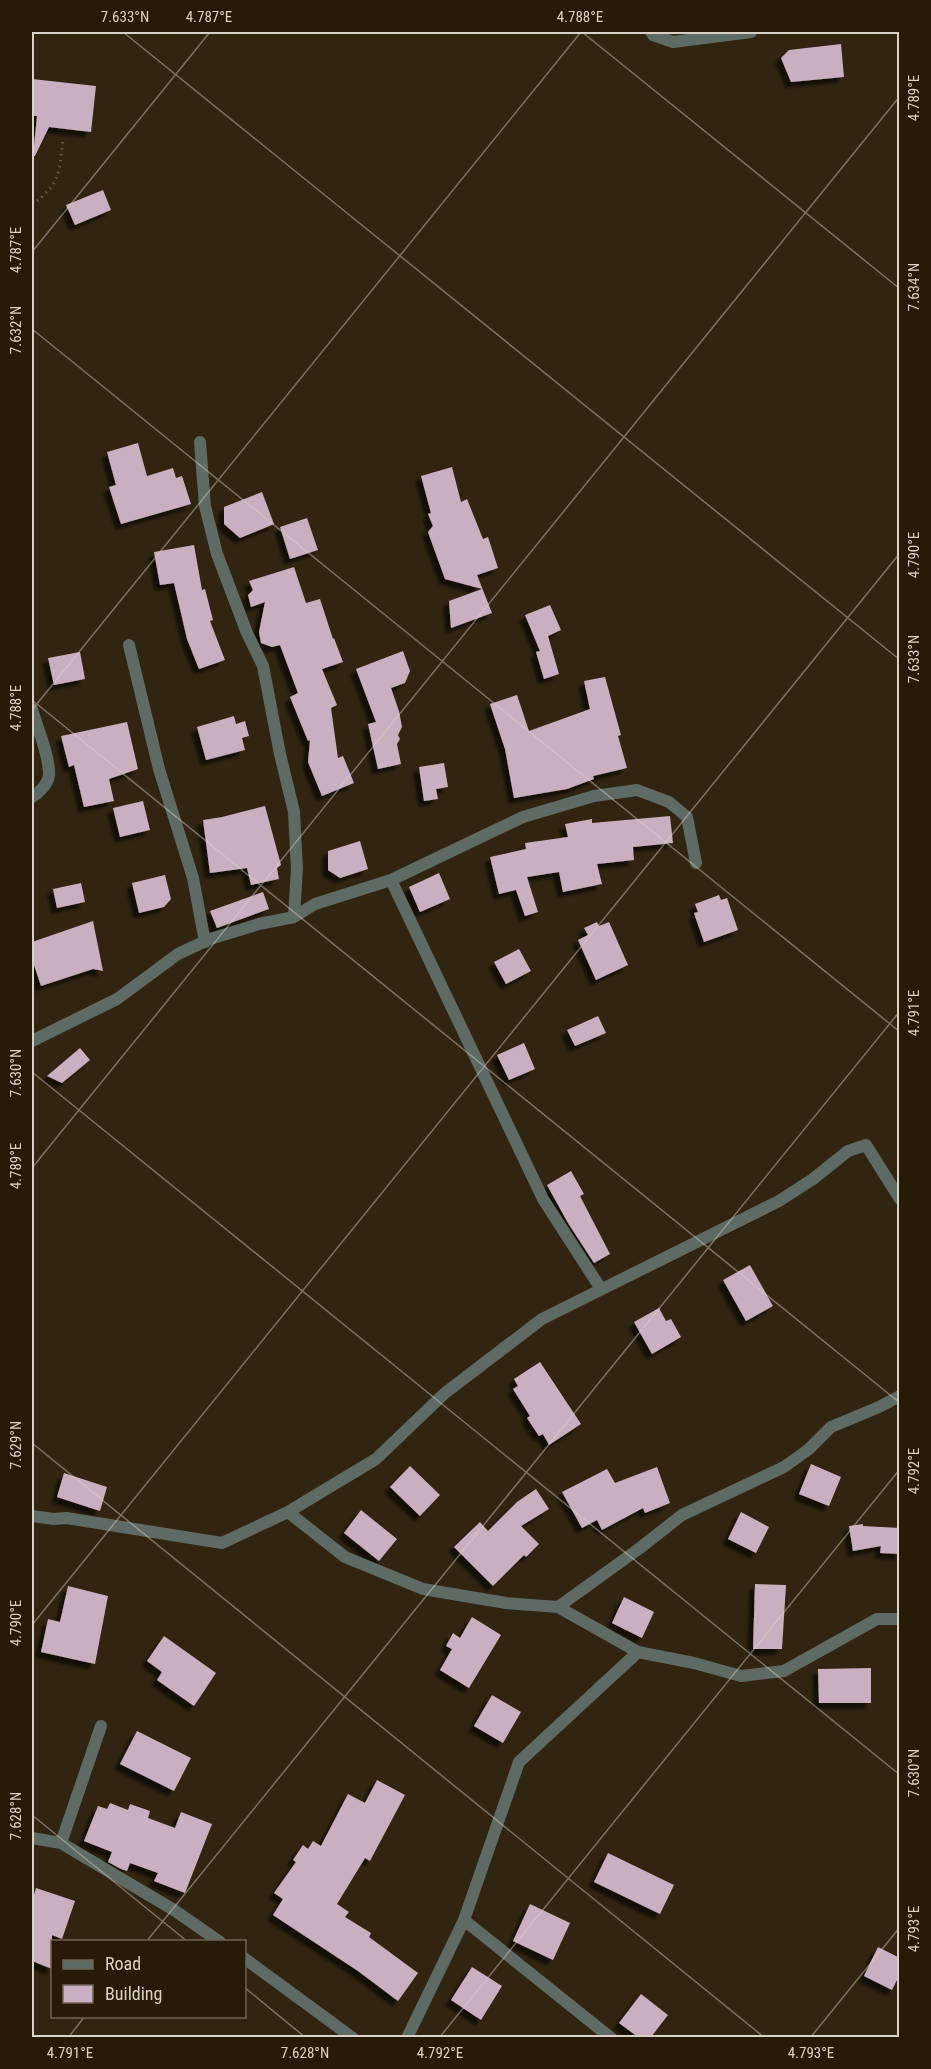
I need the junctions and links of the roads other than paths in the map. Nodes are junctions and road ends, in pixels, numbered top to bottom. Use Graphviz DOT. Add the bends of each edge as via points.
graph roads {
  1 [pos="651,32"];
  2 [pos="751,32"];
  3 [pos="200,442"];
  4 [pos="129,645"];
  5 [pos="32,709"];
  6 [pos="32,797"];
  7 [pos="696,863"];
  8 [pos="390,880"];
  9 [pos="294,917"];
  10 [pos="205,942"];
  11 [pos="32,1041"];
  12 [pos="900,1198"];
  13 [pos="601,1289"];
  14 [pos="900,1396"];
  15 [pos="288,1512"];
  16 [pos="32,1516"];
  17 [pos="558,1606"];
  18 [pos="900,1619"];
  19 [pos="638,1652"];
  20 [pos="101,1726"];
  21 [pos="32,1838"];
  22 [pos="61,1842"];
  23 [pos="464,1920"];
  24 [pos="219,1940"];
  25 [pos="246,1959"];
  26 [pos="353,2037"];
  27 [pos="407,2037"];
  28 [pos="611,2037"];
  1 -- 2 [label="street" via="673,42"];
  3 -- 9 [label="street" via="205,506 217,554 263,666 294,812"];
  4 -- 10 [label="street" via="159,769 193,878"];
  5 -- 6 [label="street" via="49,777 39,794"];
  7 -- 8 [label="street" via="687,817 669,802 637,790 594,796 523,817"];
  8 -- 9 [label="street" via="315,904"];
  8 -- 13 [label="street" via="543,1199"];
  9 -- 10 [label="street"];
  10 -- 11 [label="street" via="178,954 117,999"];
  12 -- 13 [label="street" via="866,1145 848,1151 779,1201"];
  13 -- 15 [label="street" via="542,1319 445,1393 376,1459"];
  14 -- 17 [label="street" via="831,1427 784,1467 682,1515"];
  15 -- 16 [label="street" via="222,1544"];
  15 -- 17 [label="street" via="345,1557 423,1589 506,1603"];
  17 -- 19 [label="street"];
  18 -- 19 [label="street" via="877,1619 784,1671 741,1676"];
  19 -- 23 [label="street" via="519,1762"];
  20 -- 22 [label="street"];
  21 -- 22 [label="street"];
  22 -- 24 [label="street"];
  23 -- 27 [label="street"];
  23 -- 28 [label="street"];
  25 -- 26 [label="street"];
}
